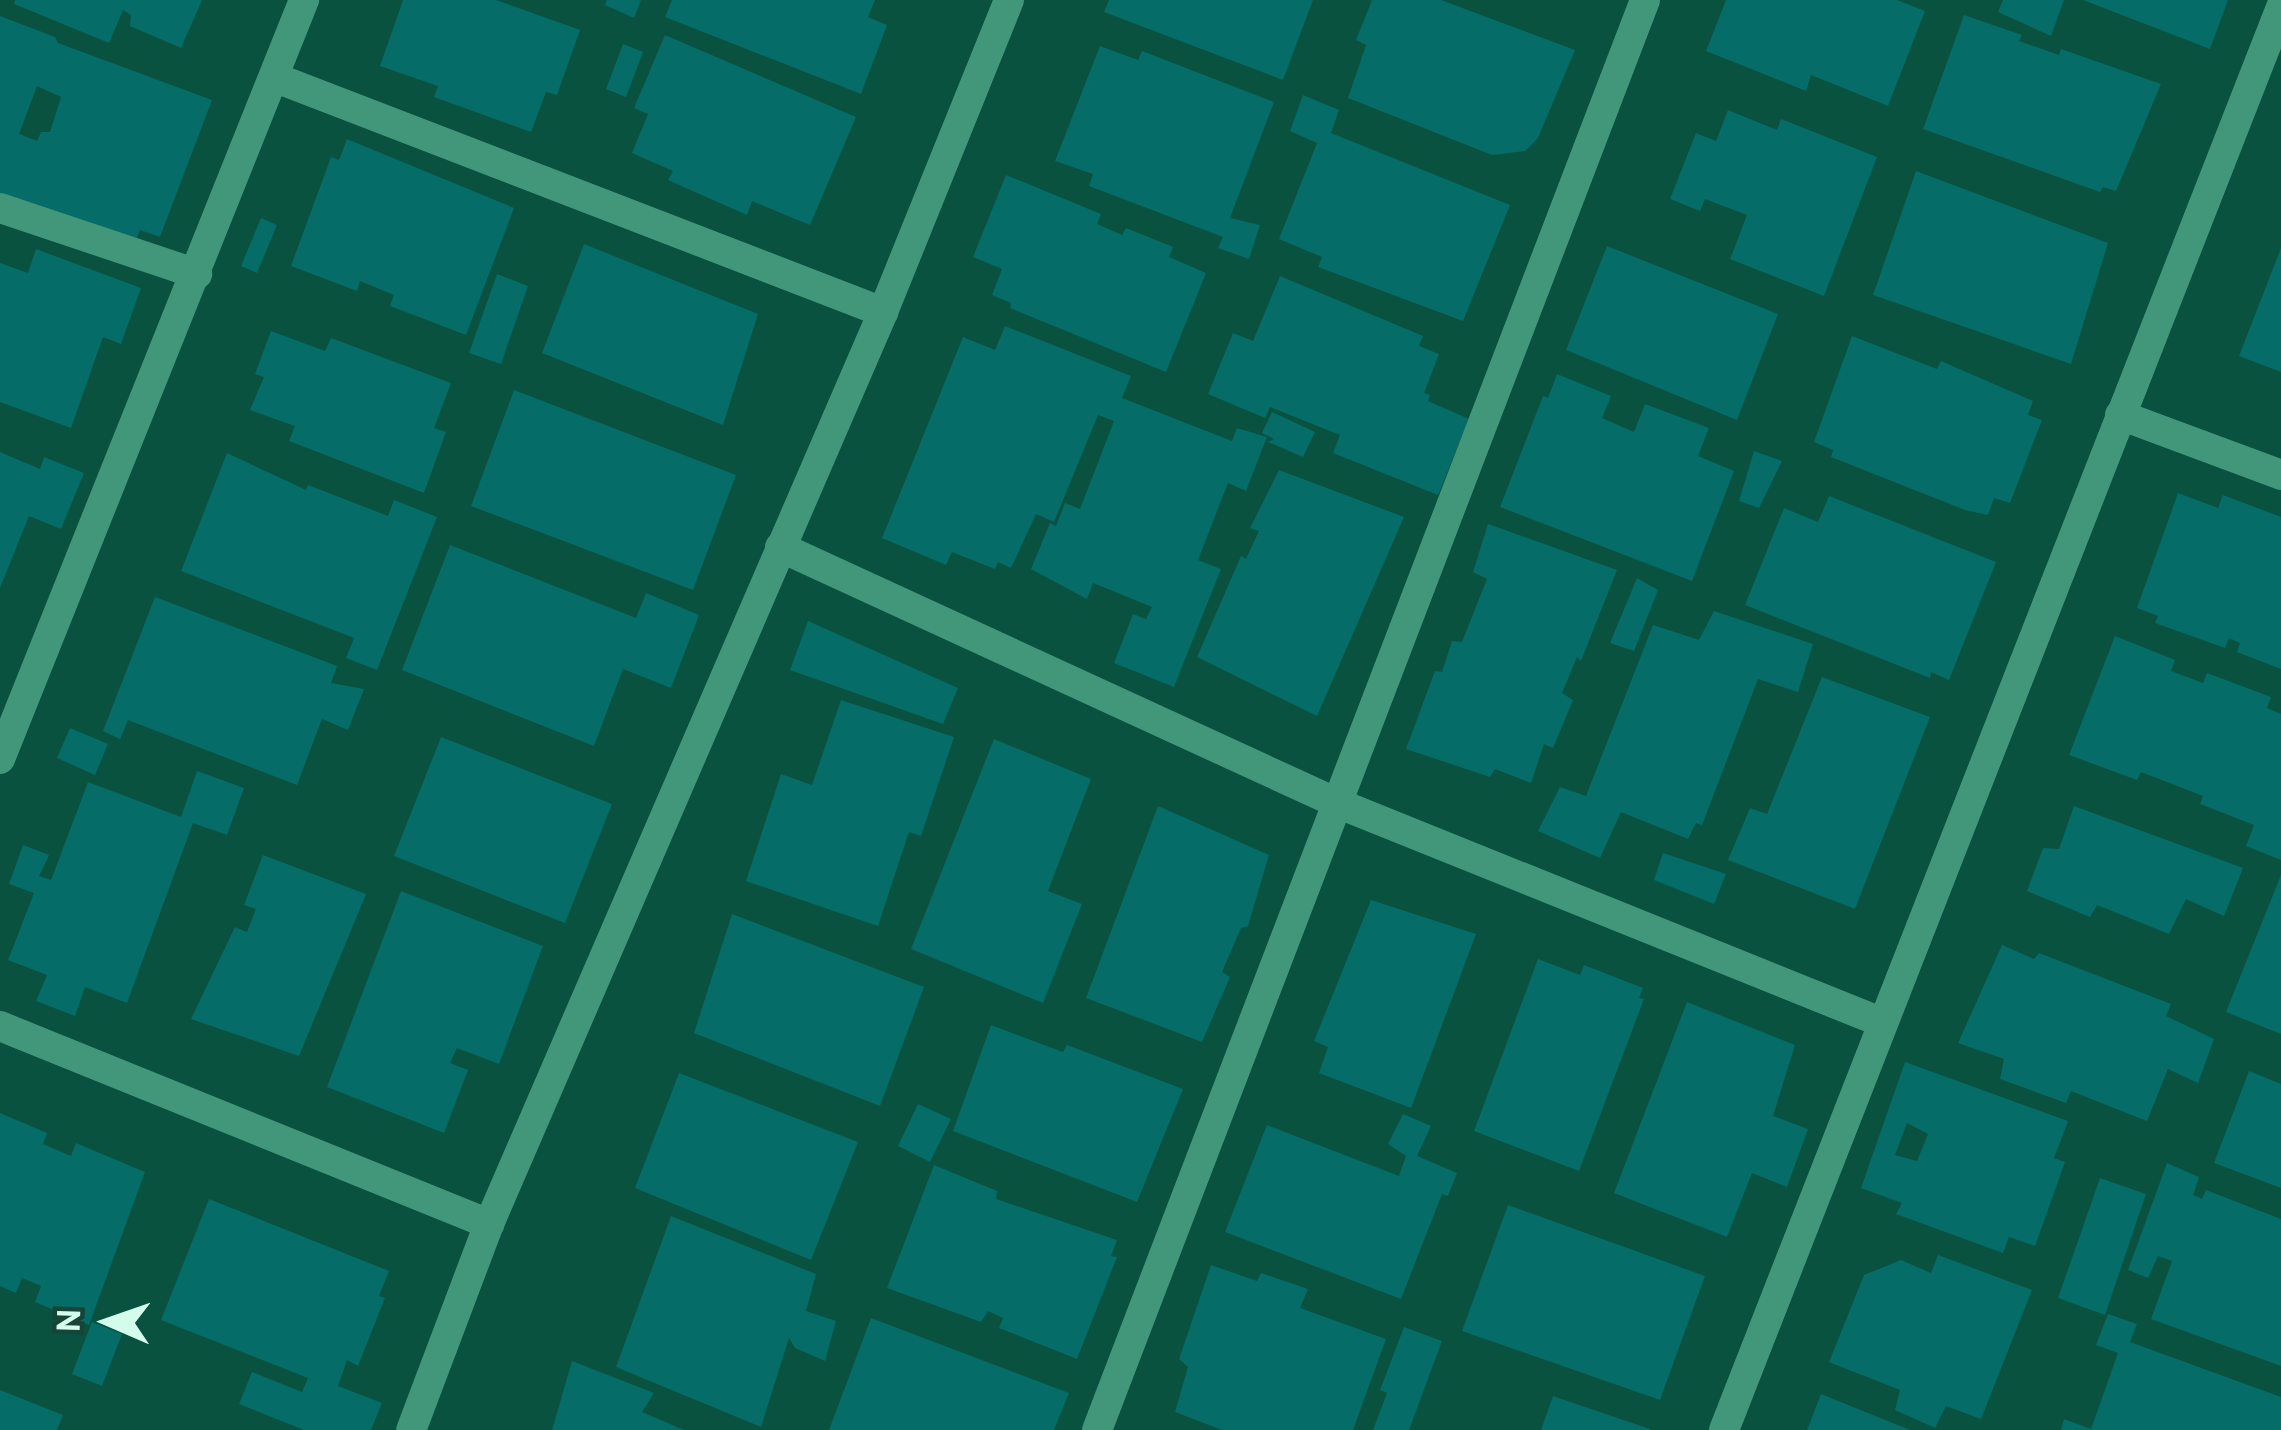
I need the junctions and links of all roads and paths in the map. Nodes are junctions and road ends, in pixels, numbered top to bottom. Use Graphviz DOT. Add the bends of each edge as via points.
graph roads {
  1 [pos="304,0"];
  2 [pos="1009,0"];
  3 [pos="1645,0"];
  4 [pos="2281,7"];
  5 [pos="276,78"];
  6 [pos="0,208"];
  7 [pos="196,274"];
  8 [pos="884,312"];
  9 [pos="2120,415"];
  10 [pos="2281,475"];
  11 [pos="780,547"];
  12 [pos="0,760"];
  13 [pos="1337,803"];
  14 [pos="1881,1022"];
  15 [pos="0,1026"];
  16 [pos="489,1224"];
  17 [pos="411,1430"];
  18 [pos="1096,1430"];
  19 [pos="1724,1430"];
  1 -- 5 [label="street"];
  2 -- 8 [label="street"];
  3 -- 13 [label="street"];
  4 -- 9 [label="street"];
  5 -- 7 [label="street"];
  5 -- 8 [label="street"];
  6 -- 7 [label="street"];
  7 -- 12 [label="street"];
  8 -- 11 [label="street"];
  9 -- 10 [label="street"];
  9 -- 14 [label="street"];
  11 -- 13 [label="street"];
  11 -- 16 [label="street"];
  13 -- 14 [label="street"];
  13 -- 18 [label="street"];
  14 -- 19 [label="street"];
  15 -- 16 [label="street"];
  16 -- 17 [label="street"];
}
